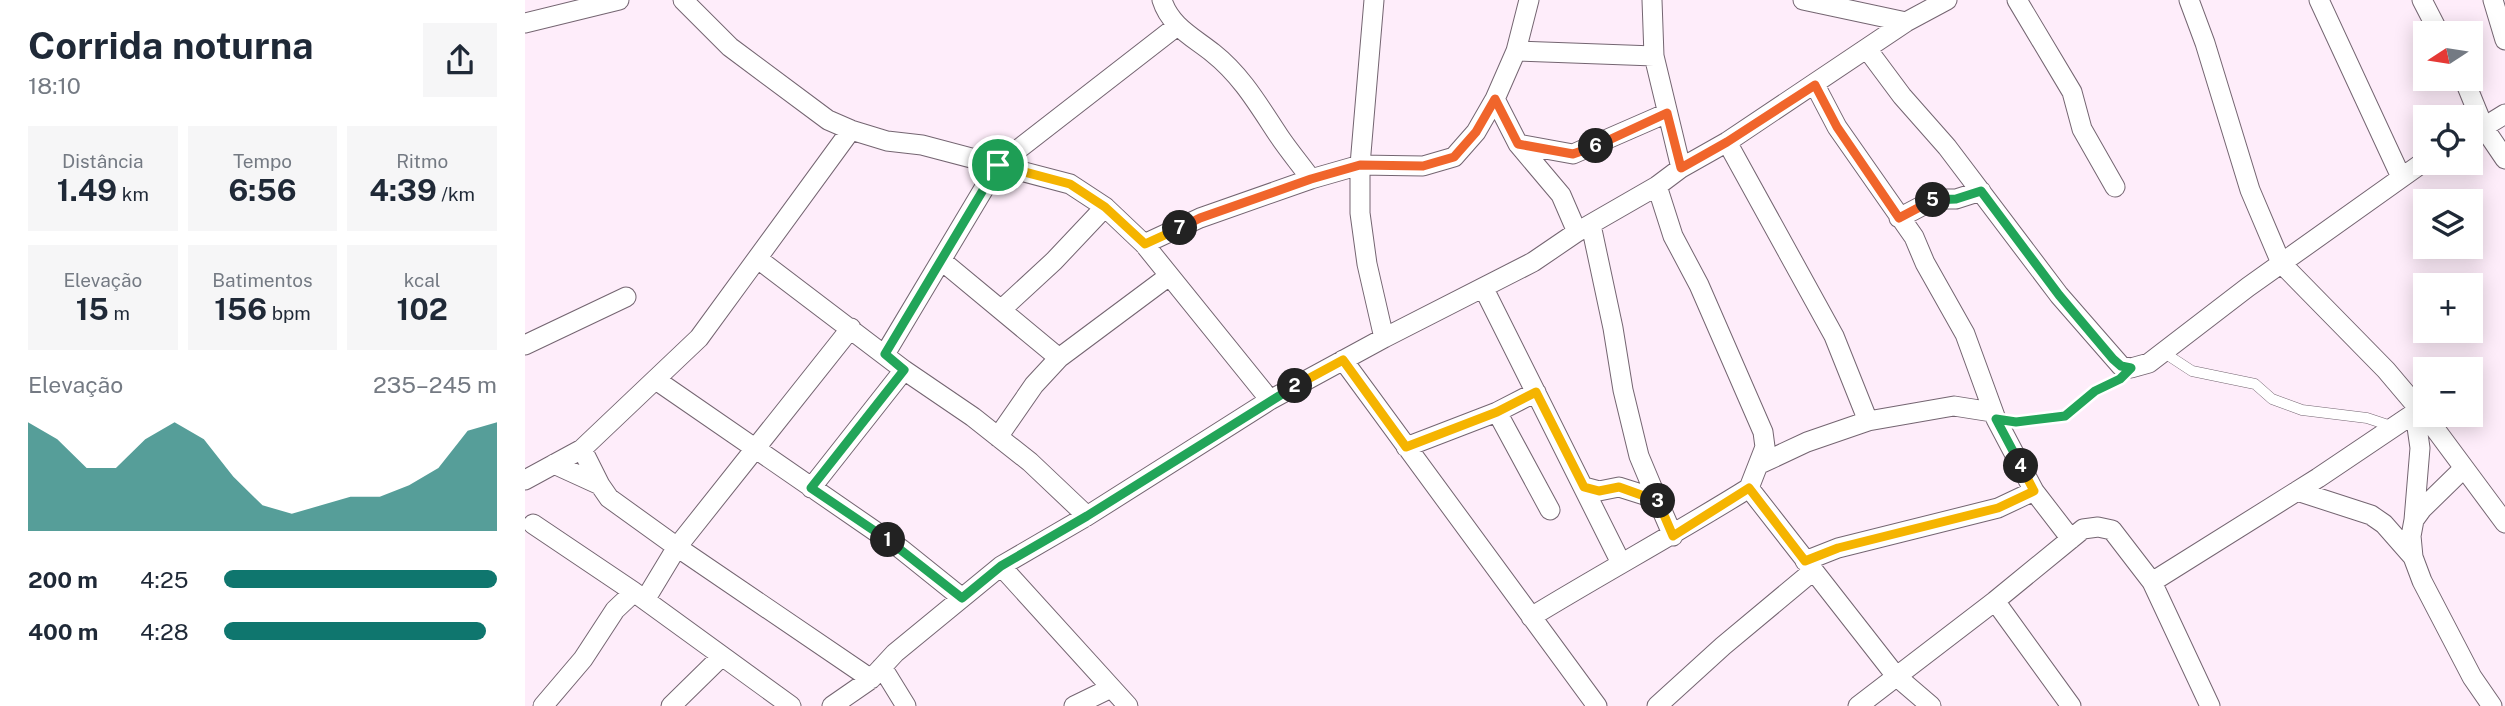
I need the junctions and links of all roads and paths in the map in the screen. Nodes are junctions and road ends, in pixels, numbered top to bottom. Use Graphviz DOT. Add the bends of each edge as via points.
graph roads {
  1 [pos="619,0"];
  2 [pos="683,0"];
  3 [pos="1162,0"];
  4 [pos="1374,0"];
  5 [pos="1529,0"];
  6 [pos="1652,0"];
  7 [pos="1803,0"];
  8 [pos="1947,0"];
  9 [pos="2017,0"];
  10 [pos="2189,0"];
  11 [pos="2319,0"];
  12 [pos="2422,0"];
  13 [pos="2493,0"];
  14 [pos="1870,7"];
  15 [pos="2433,21"];
  16 [pos="1906,22"];
  17 [pos="525,23"];
  18 [pos="1177,26"];
  19 [pos="2505,40"];
  20 [pos="1867,49"];
  21 [pos="1516,51"];
  22 [pos="1654,56"];
  23 [pos="1815,85"];
  24 [pos="1495,99"];
  25 [pos="1667,113"];
  26 [pos="2505,114"];
  27 [pos="2483,128"];
  28 [pos="851,130"];
  29 [pos="2483,136"];
  30 [pos="1727,142"];
  31 [pos="1518,144"];
  32 [pos="2505,159"];
  33 [pos="998,165"];
  34 [pos="1360,165"];
  35 [pos="1681,168"];
  36 [pos="2413,169"];
  37 [pos="2401,177"];
  38 [pos="1311,179"];
  39 [pos="1657,186"];
  40 [pos="2115,187"];
  41 [pos="1981,191"];
  42 [pos="1105,207"];
  43 [pos="1899,218"];
  44 [pos="1584,229"];
  45 [pos="1145,244"];
  46 [pos="758,259"];
  47 [pos="942,261"];
  48 [pos="2281,263"];
  49 [pos="1169,276"];
  50 [pos="1484,289"];
  51 [pos="626,297"];
  52 [pos="1002,309"];
  53 [pos="851,328"];
  54 [pos="1384,338"];
  55 [pos="525,345"];
  56 [pos="2163,352"];
  57 [pos="885,354"];
  58 [pos="1059,358"];
  59 [pos="1343,360"];
  60 [pos="2131,368"];
  61 [pos="904,370"];
  62 [pos="656,380"];
  63 [pos="1536,392"];
  64 [pos="1270,400"];
  65 [pos="2413,406"];
  66 [pos="1497,412"];
  67 [pos="2413,414"];
  68 [pos="1994,416"];
  69 [pos="1868,421"];
  70 [pos="2394,427"];
  71 [pos="2418,427"];
  72 [pos="2430,427"];
  73 [pos="998,437"];
  74 [pos="1406,447"];
  75 [pos="582,449"];
  76 [pos="754,449"];
  77 [pos="554,464"];
  78 [pos="1760,464"];
  79 [pos="2464,468"];
  80 [pos="2318,478"];
  81 [pos="525,480"];
  82 [pos="600,485"];
  83 [pos="1584,487"];
  84 [pos="811,488"];
  85 [pos="1749,488"];
  86 [pos="2034,491"];
  87 [pos="2297,491"];
  88 [pos="1657,499"];
  89 [pos="2327,500"];
  90 [pos="1550,510"];
  91 [pos="1087,516"];
  92 [pos="2414,520"];
  93 [pos="2505,523"];
  94 [pos="533,524"];
  95 [pos="1673,536"];
  96 [pos="2071,539"];
  97 [pos="677,547"];
  98 [pos="2413,557"];
  99 [pos="1621,563"];
  100 [pos="1001,566"];
  101 [pos="1809,566"];
  102 [pos="662,572"];
  103 [pos="2152,582"];
  104 [pos="627,588"];
  105 [pos="962,598"];
  106 [pos="1995,601"];
  107 [pos="1531,617"];
  108 [pos="722,656"];
  109 [pos="877,673"];
  110 [pos="1896,676"];
  111 [pos="1111,688"];
  112 [pos="543,706"];
  113 [pos="671,706"];
  114 [pos="791,706"];
  115 [pos="832,706"];
  116 [pos="906,706"];
  117 [pos="1075,706"];
  118 [pos="1128,706"];
  119 [pos="1597,706"];
  120 [pos="1657,706"];
  121 [pos="1858,706"];
  122 [pos="1931,706"];
  123 [pos="2071,706"];
  124 [pos="2210,706"];
  125 [pos="2492,706"];
  1 -- 17 [label="street"];
  2 -- 28 [label="street" via="766,76 828,120"];
  3 -- 18 [label="street"];
  4 -- 34 [label="street"];
  5 -- 21 [label="street"];
  6 -- 22 [label="street"];
  7 -- 14 [label="street"];
  8 -- 16 [label="street"];
  9 -- 40 [label="street" via="2072,92 2082,129"];
  10 -- 48 [label="street" via="2250,190"];
  11 -- 37 [label="street"];
  12 -- 15 [label="street"];
  13 -- 19 [label="street"];
  14 -- 16 [label="street"];
  16 -- 20 [label="street"];
  18 -- 33 [label="street"];
  18 -- 38 [label="street" via="1247,86"];
  20 -- 23 [label="street"];
  20 -- 41 [label="street"];
  21 -- 22 [label="street"];
  21 -- 24 [label="street"];
  22 -- 25 [label="street"];
  23 -- 30 [label="street"];
  23 -- 43 [label="street" via="1837,127"];
  24 -- 31 [label="street"];
  24 -- 34 [label="street" via="1476,132 1454,157 1423,166"];
  25 -- 31 [label="street" via="1573,154"];
  25 -- 35 [label="street"];
  26 -- 27 [label="street"];
  28 -- 33 [label="street"];
  28 -- 46 [label="street"];
  29 -- 32 [label="street"];
  30 -- 35 [label="street"];
  30 -- 69 [label="street" via="1834,336"];
  31 -- 44 [label="street"];
  33 -- 42 [label="street" via="1070,184"];
  33 -- 47 [label="street"];
  34 -- 38 [label="street"];
  34 -- 54 [label="street" via="1367,264"];
  35 -- 39 [label="street"];
  36 -- 37 [label="street"];
  37 -- 48 [label="street"];
  38 -- 45 [label="street" via="1200,218"];
  39 -- 44 [label="street"];
  39 -- 78 [label="street" via="1673,236 1763,432"];
  41 -- 43 [label="street" via="1956,199 1935,199"];
  41 -- 60 [label="street" via="2113,359"];
  42 -- 45 [label="street"];
  42 -- 52 [label="street"];
  43 -- 68 [label="street" via="1914,237 1965,334"];
  44 -- 50 [label="street"];
  44 -- 88 [label="street" via="1613,328 1639,456"];
  45 -- 49 [label="street"];
  46 -- 53 [label="street"];
  46 -- 62 [label="street" via="699,338"];
  47 -- 52 [label="street"];
  47 -- 57 [label="street"];
  48 -- 56 [label="street"];
  48 -- 65 [label="street" via="2377,360"];
  49 -- 58 [label="street"];
  49 -- 64 [label="street"];
  50 -- 54 [label="street"];
  50 -- 63 [label="street"];
  51 -- 55 [label="street"];
  52 -- 58 [label="street"];
  53 -- 57 [label="street"];
  53 -- 76 [label="street"];
  54 -- 59 [label="street"];
  56 -- 60 [label="street" via="2149,363"];
  56 -- 70 [label="lane" via="2192,371 2255,384 2272,400 2302,410 2367,418"];
  57 -- 61 [label="street"];
  58 -- 73 [label="street"];
  59 -- 64 [label="street"];
  59 -- 74 [label="street"];
  60 -- 68 [label="lane" via="2065,416 2016,422"];
  61 -- 73 [label="street"];
  61 -- 84 [label="street"];
  62 -- 75 [label="street"];
  62 -- 76 [label="street"];
  63 -- 66 [label="street"];
  63 -- 83 [label="street"];
  64 -- 91 [label="street"];
  66 -- 74 [label="street"];
  66 -- 90 [label="street"];
  67 -- 70 [label="street"];
  68 -- 69 [label="street" via="1954,406"];
  68 -- 86 [label="street"];
  69 -- 78 [label="street"];
  70 -- 80 [label="street"];
  71 -- 92 [label="street"];
  72 -- 79 [label="street"];
  73 -- 91 [label="street"];
  74 -- 107 [label="street"];
  75 -- 77 [label="street"];
  75 -- 82 [label="street"];
  76 -- 84 [label="street"];
  76 -- 97 [label="street"];
  77 -- 81 [label="street"];
  77 -- 82 [label="street"];
  78 -- 85 [label="street"];
  79 -- 92 [label="street"];
  79 -- 93 [label="street"];
  80 -- 87 [label="street"];
  80 -- 89 [label="street"];
  82 -- 97 [label="street" via="609,498"];
  83 -- 88 [label="street" via="1599,491 1619,487"];
  83 -- 99 [label="street"];
  84 -- 105 [label="street" via="901,548"];
  85 -- 95 [label="street"];
  85 -- 101 [label="street"];
  86 -- 96 [label="street"];
  86 -- 101 [label="street" via="1998,508 1838,548"];
  87 -- 89 [label="street"];
  87 -- 103 [label="street"];
  88 -- 95 [label="street"];
  89 -- 98 [label="street" via="2371,515"];
  91 -- 100 [label="street"];
  92 -- 98 [label="street"];
  94 -- 104 [label="street"];
  95 -- 99 [label="street"];
  96 -- 103 [label="street" via="2083,529 2112,530"];
  96 -- 106 [label="street"];
  97 -- 102 [label="street"];
  97 -- 109 [label="street"];
  98 -- 125 [label="street" via="2421,581"];
  99 -- 107 [label="street"];
  100 -- 105 [label="street"];
  100 -- 111 [label="street"];
  101 -- 110 [label="street"];
  101 -- 120 [label="street"];
  102 -- 104 [label="street"];
  102 -- 104 [label="street"];
  103 -- 124 [label="street"];
  104 -- 108 [label="street"];
  104 -- 112 [label="street" via="583,659"];
  105 -- 109 [label="street"];
  106 -- 110 [label="street"];
  106 -- 123 [label="street"];
  107 -- 119 [label="street"];
  108 -- 113 [label="street"];
  108 -- 114 [label="street"];
  109 -- 115 [label="street"];
  109 -- 116 [label="street"];
  110 -- 121 [label="street"];
  110 -- 122 [label="street"];
  111 -- 117 [label="street"];
  111 -- 118 [label="street"];
}
